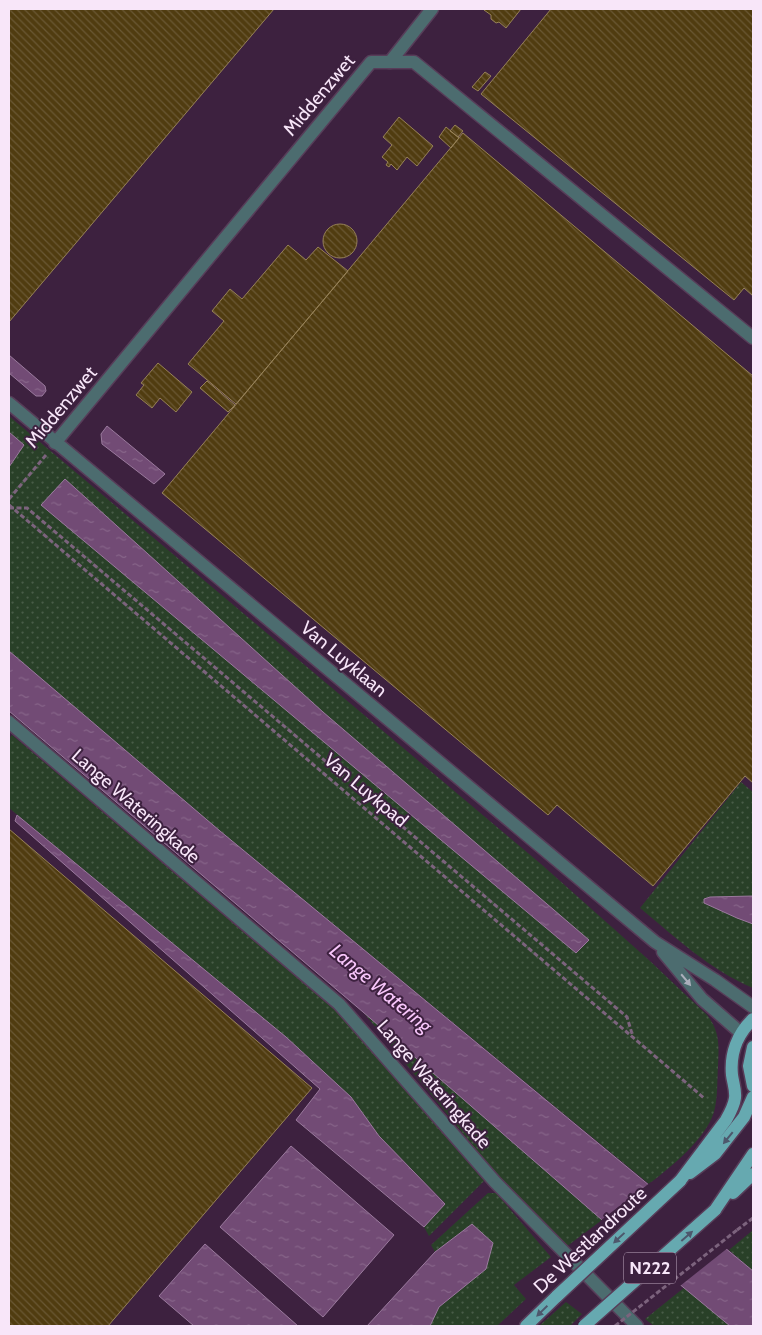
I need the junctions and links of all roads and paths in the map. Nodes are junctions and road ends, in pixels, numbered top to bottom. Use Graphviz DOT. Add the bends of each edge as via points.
graph roads {
  1 [pos="432,9"];
  2 [pos="390,62"];
  3 [pos="753,338"];
  4 [pos="9,403"];
  5 [pos="56,443"];
  6 [pos="9,499"];
  7 [pos="9,507"];
  8 [pos="14,509"];
  9 [pos="9,722"];
  10 [pos="655,942"];
  11 [pos="753,1007"];
  12 [pos="753,1019"];
  13 [pos="741,1033"];
  14 [pos="634,1038"];
  15 [pos="752,1048"];
  16 [pos="753,1086"];
  17 [pos="753,1097"];
  18 [pos="704,1098"];
  19 [pos="753,1154"];
  20 [pos="753,1174"];
  21 [pos="680,1180"];
  22 [pos="715,1210"];
  23 [pos="753,1218"];
  24 [pos="526,1326"];
  25 [pos="584,1326"];
  26 [pos="615,1326"];
  27 [pos="637,1326"];
  1 -- 2 [label="street"];
  2 -- 3 [label="street, Middenzwet" via="414,62"];
  2 -- 5 [label="street, Middenzwet" via="371,62"];
  4 -- 5 [label="street, Van Luyklaan"];
  5 -- 6 [label="path, Middenzwet"];
  5 -- 10 [label="street, Van Luyklaan"];
  7 -- 8 [label="path, Van Luykpad"];
  8 -- 14 [label="path, Van Luykpad"];
  8 -- 14 [label="path" via="27,508 627,1017"];
  9 -- 27 [label="street, Lange Wateringkade" via="338,1004 495,1182"];
  10 -- 11 [label="street, Van Luyklaan"];
  10 -- 13 [label="street, Van Luyklaan, one-way" via="702,999"];
  12 -- 13 [label="main road, N222"];
  13 -- 15 [label="main road"];
  13 -- 21 [label="main road, De Westlandroute / N222" via="732,1056 735,1100 726,1120"];
  14 -- 18 [label="path, Van Luykpad"];
  15 -- 16 [label="main road" via="749,1066"];
  17 -- 21 [label="main road, De Westlandroute / N222, one-way" via="744,1117 715,1154"];
  19 -- 22 [label="main road, N222"];
  20 -- 22 [label="main road, N222"];
  21 -- 24 [label="main road, De Westlandroute / N222, one-way, bridge"];
  25 -- 22 [label="main road, N222, one-way, bridge"];
  23 -- 26 [label="path, bridge"];
}
